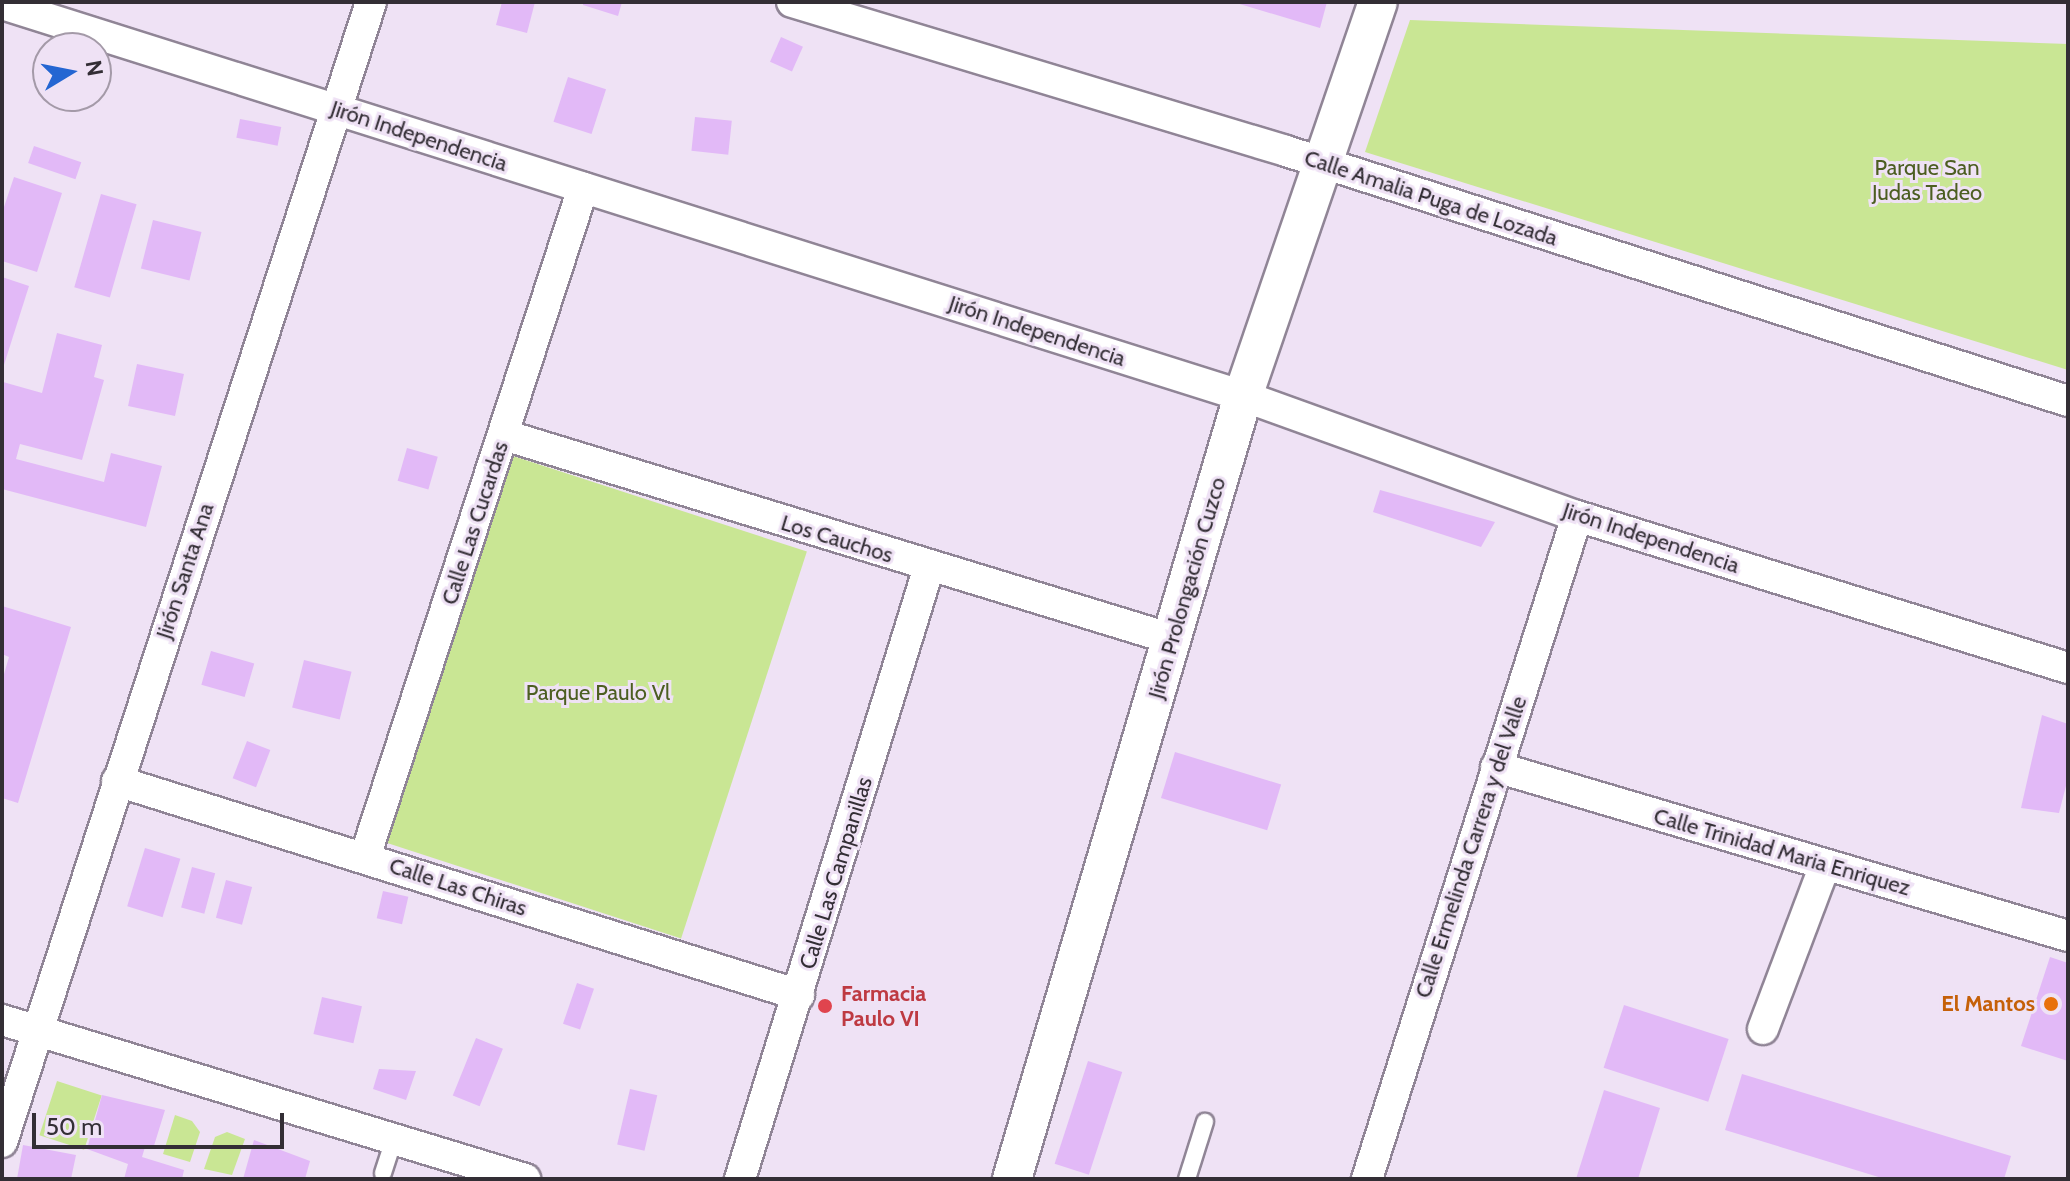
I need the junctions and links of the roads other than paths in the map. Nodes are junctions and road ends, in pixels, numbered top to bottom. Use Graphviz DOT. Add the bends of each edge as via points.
graph roads {
  1 [pos="371,2"];
  2 [pos="792,2"];
  3 [pos="1378,2"];
  4 [pos="2,4"];
  5 [pos="335,109"];
  6 [pos="1321,163"];
  7 [pos="583,188"];
  8 [pos="1243,396"];
  9 [pos="2068,401"];
  10 [pos="504,435"];
  11 [pos="1577,516"];
  12 [pos="929,567"];
  13 [pos="1172,639"];
  14 [pos="2068,668"];
  15 [pos="1496,767"];
  16 [pos="117,781"];
  17 [pos="365,857"];
  18 [pos="1825,865"];
  19 [pos="2068,936"];
  20 [pos="799,995"];
  21 [pos="2,1020"];
  22 [pos="1763,1029"];
  23 [pos="35,1030"];
  24 [pos="1205,1122"];
  25 [pos="394,1140"];
  26 [pos="2,1142"];
  27 [pos="383,1173"];
  28 [pos="525,1179"];
  29 [pos="740,1179"];
  30 [pos="1012,1179"];
  31 [pos="1187,1179"];
  32 [pos="1367,1179"];
  1 -- 5 [label="street, Jirón Santa Ana"];
  2 -- 6 [label="street, Calle Amalia Puga de Lozada"];
  3 -- 6 [label="street, Jirón Prolongación Cuzco"];
  4 -- 5 [label="street, Jirón Independencia"];
  5 -- 7 [label="street, Jirón Independencia"];
  5 -- 16 [label="street, Jirón Santa Ana"];
  6 -- 8 [label="street, Jirón Prolongación Cuzco"];
  6 -- 9 [label="street, Calle Amalia Puga de Lozada"];
  7 -- 8 [label="street, Jirón Independencia"];
  7 -- 10 [label="street, Calle Las Cucardas"];
  8 -- 11 [label="street, Jirón Independencia"];
  8 -- 13 [label="street, Jirón Prolongación Cuzco"];
  10 -- 12 [label="street, Los Cauchos"];
  10 -- 17 [label="street, Calle Las Cucardas"];
  11 -- 14 [label="street, Jirón Independencia"];
  11 -- 15 [label="street, Calle Ermelinda Carrera y del Valle"];
  12 -- 13 [label="street, Los Cauchos"];
  12 -- 20 [label="street, Calle Las Campanillas"];
  13 -- 30 [label="street, Jirón Prolongación Cuzco"];
  15 -- 18 [label="street, Calle Trinidad Maria Enriquez"];
  15 -- 32 [label="street, Calle Ermelinda Carrera y del Valle"];
  16 -- 17 [label="street, Calle Las Chiras"];
  16 -- 23 [label="street, Jirón Santa Ana"];
  17 -- 20 [label="street, Calle Las Chiras"];
  18 -- 19 [label="street, Calle Trinidad Maria Enriquez"];
  18 -- 22 [label="street"];
  20 -- 29 [label="street, Calle Las Campanillas"];
  21 -- 23 [label="street"];
  23 -- 25 [label="street"];
  23 -- 26 [label="street, Jirón Santa Ana"];
  24 -- 31 [label="lane"];
  25 -- 27 [label="lane"];
  25 -- 28 [label="street"];
}
